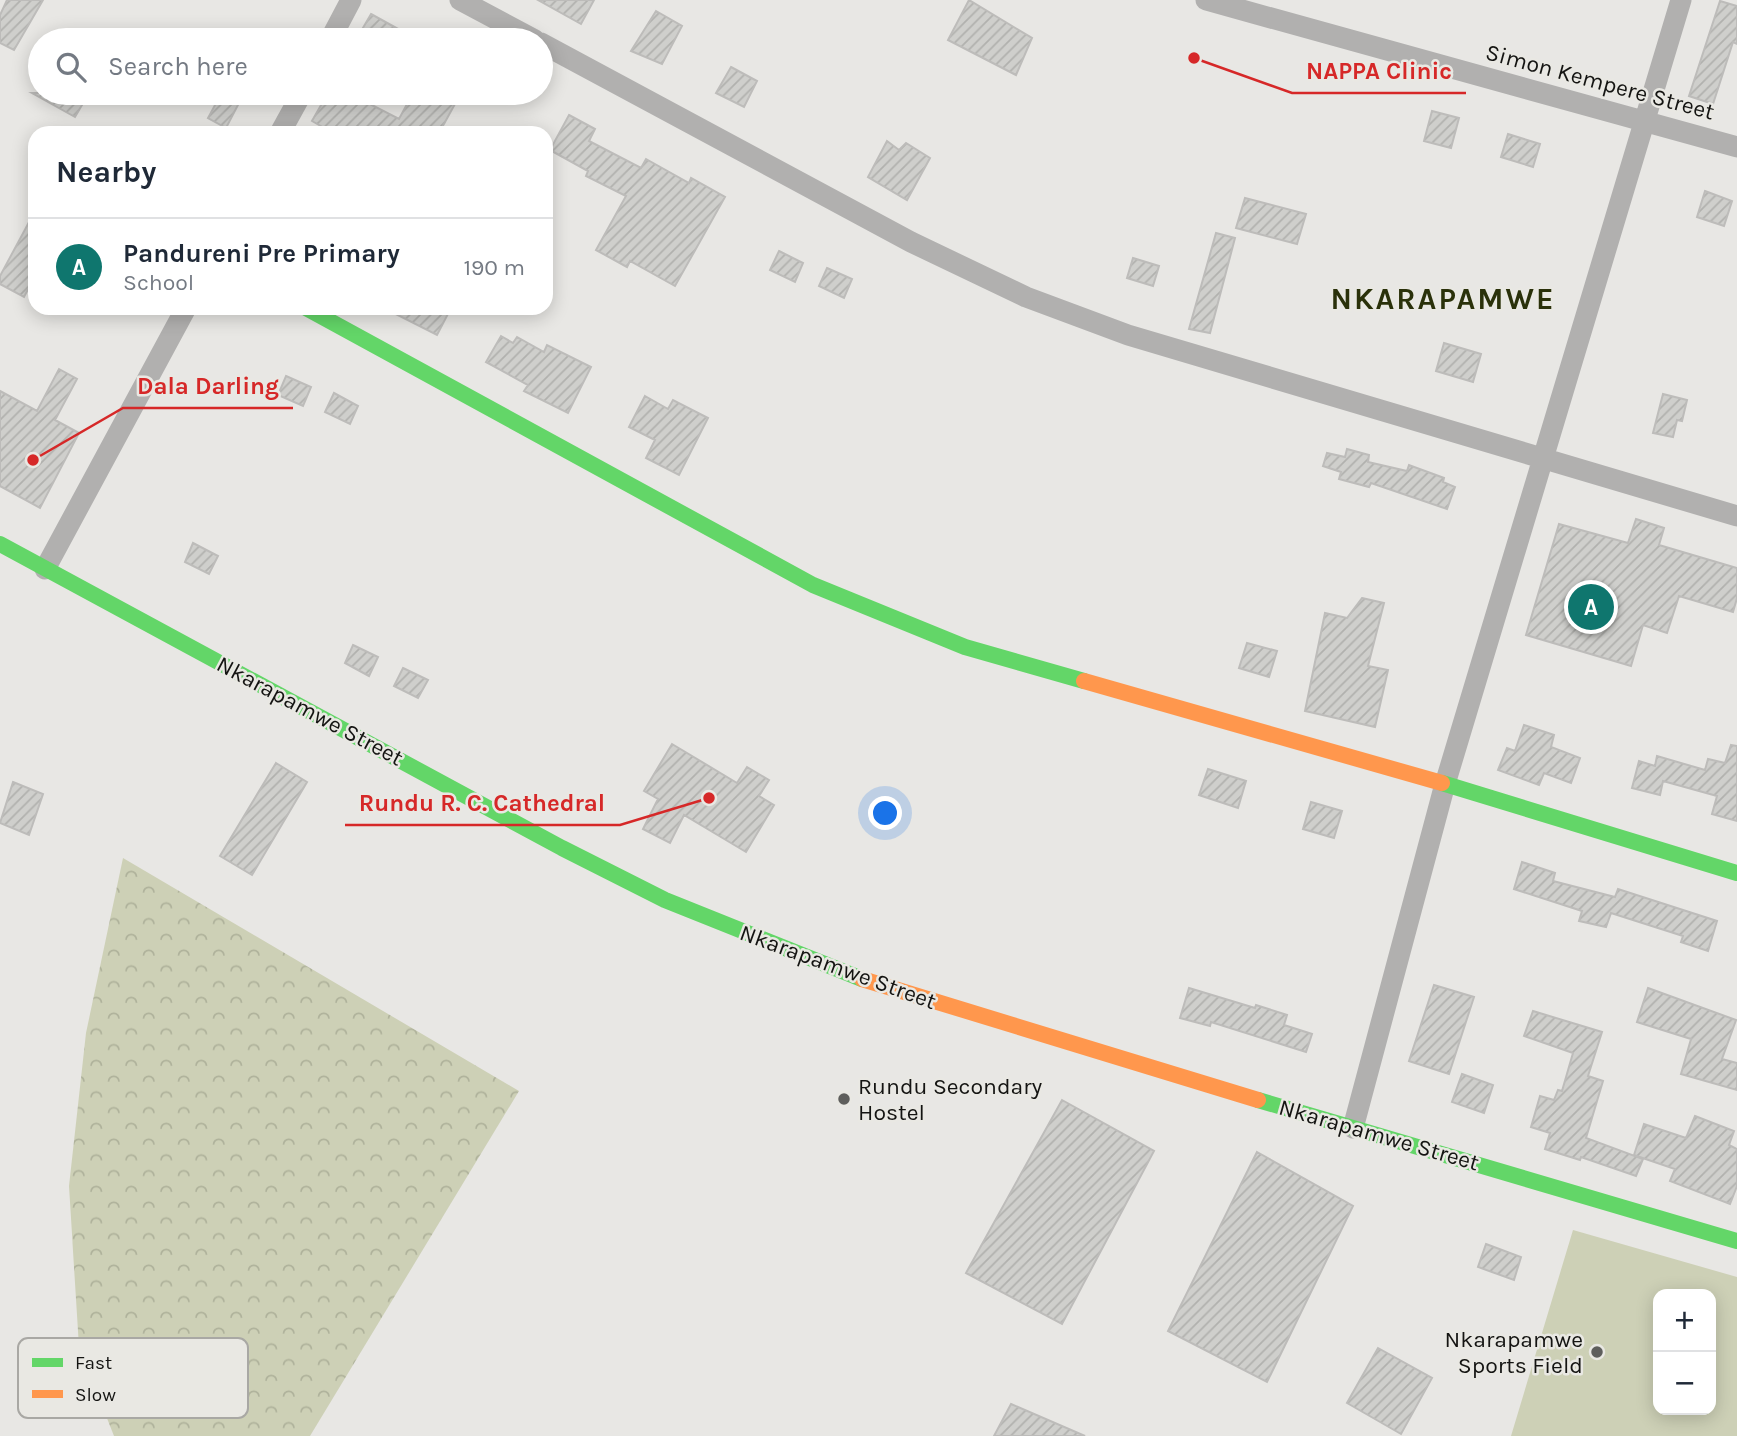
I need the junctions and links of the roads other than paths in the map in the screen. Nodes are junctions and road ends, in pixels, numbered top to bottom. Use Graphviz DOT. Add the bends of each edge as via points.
graph roads {
  1 [pos="351,0"];
  2 [pos="460,0"];
  3 [pos="1206,0"];
  4 [pos="1681,0"];
  5 [pos="336,28"];
  6 [pos="512,28"];
  7 [pos="553,49"];
  8 [pos="295,105"];
  9 [pos="1645,120"];
  10 [pos="284,126"];
  11 [pos="1737,147"];
  12 [pos="182,315"];
  13 [pos="319,315"];
  14 [pos="1544,461"];
  15 [pos="1737,516"];
  16 [pos="0,544"];
  17 [pos="46,569"];
  18 [pos="1445,784"];
  19 [pos="1737,873"];
  20 [pos="1353,1128"];
  21 [pos="1737,1241"];
  1 -- 5 [label="street"];
  2 -- 6 [label="street"];
  3 -- 9 [label="street, Simon Kempere Street"];
  4 -- 9 [label="street"];
  7 -- 14 [label="street" via="911,242 1026,297 1128,335"];
  8 -- 10 [label="street"];
  9 -- 11 [label="street, Simon Kempere Street"];
  9 -- 14 [label="street"];
  12 -- 17 [label="street"];
  13 -- 18 [label="street" via="779,567 870,609 965,647"];
  14 -- 15 [label="street"];
  14 -- 18 [label="street"];
  16 -- 17 [label="street, Nkarapamwe Street"];
  17 -- 20 [label="street, Nkarapamwe Street" via="562,848 757,940 864,980"];
  18 -- 19 [label="street"];
  18 -- 20 [label="street"];
  20 -- 21 [label="street, Nkarapamwe Street"];
}
